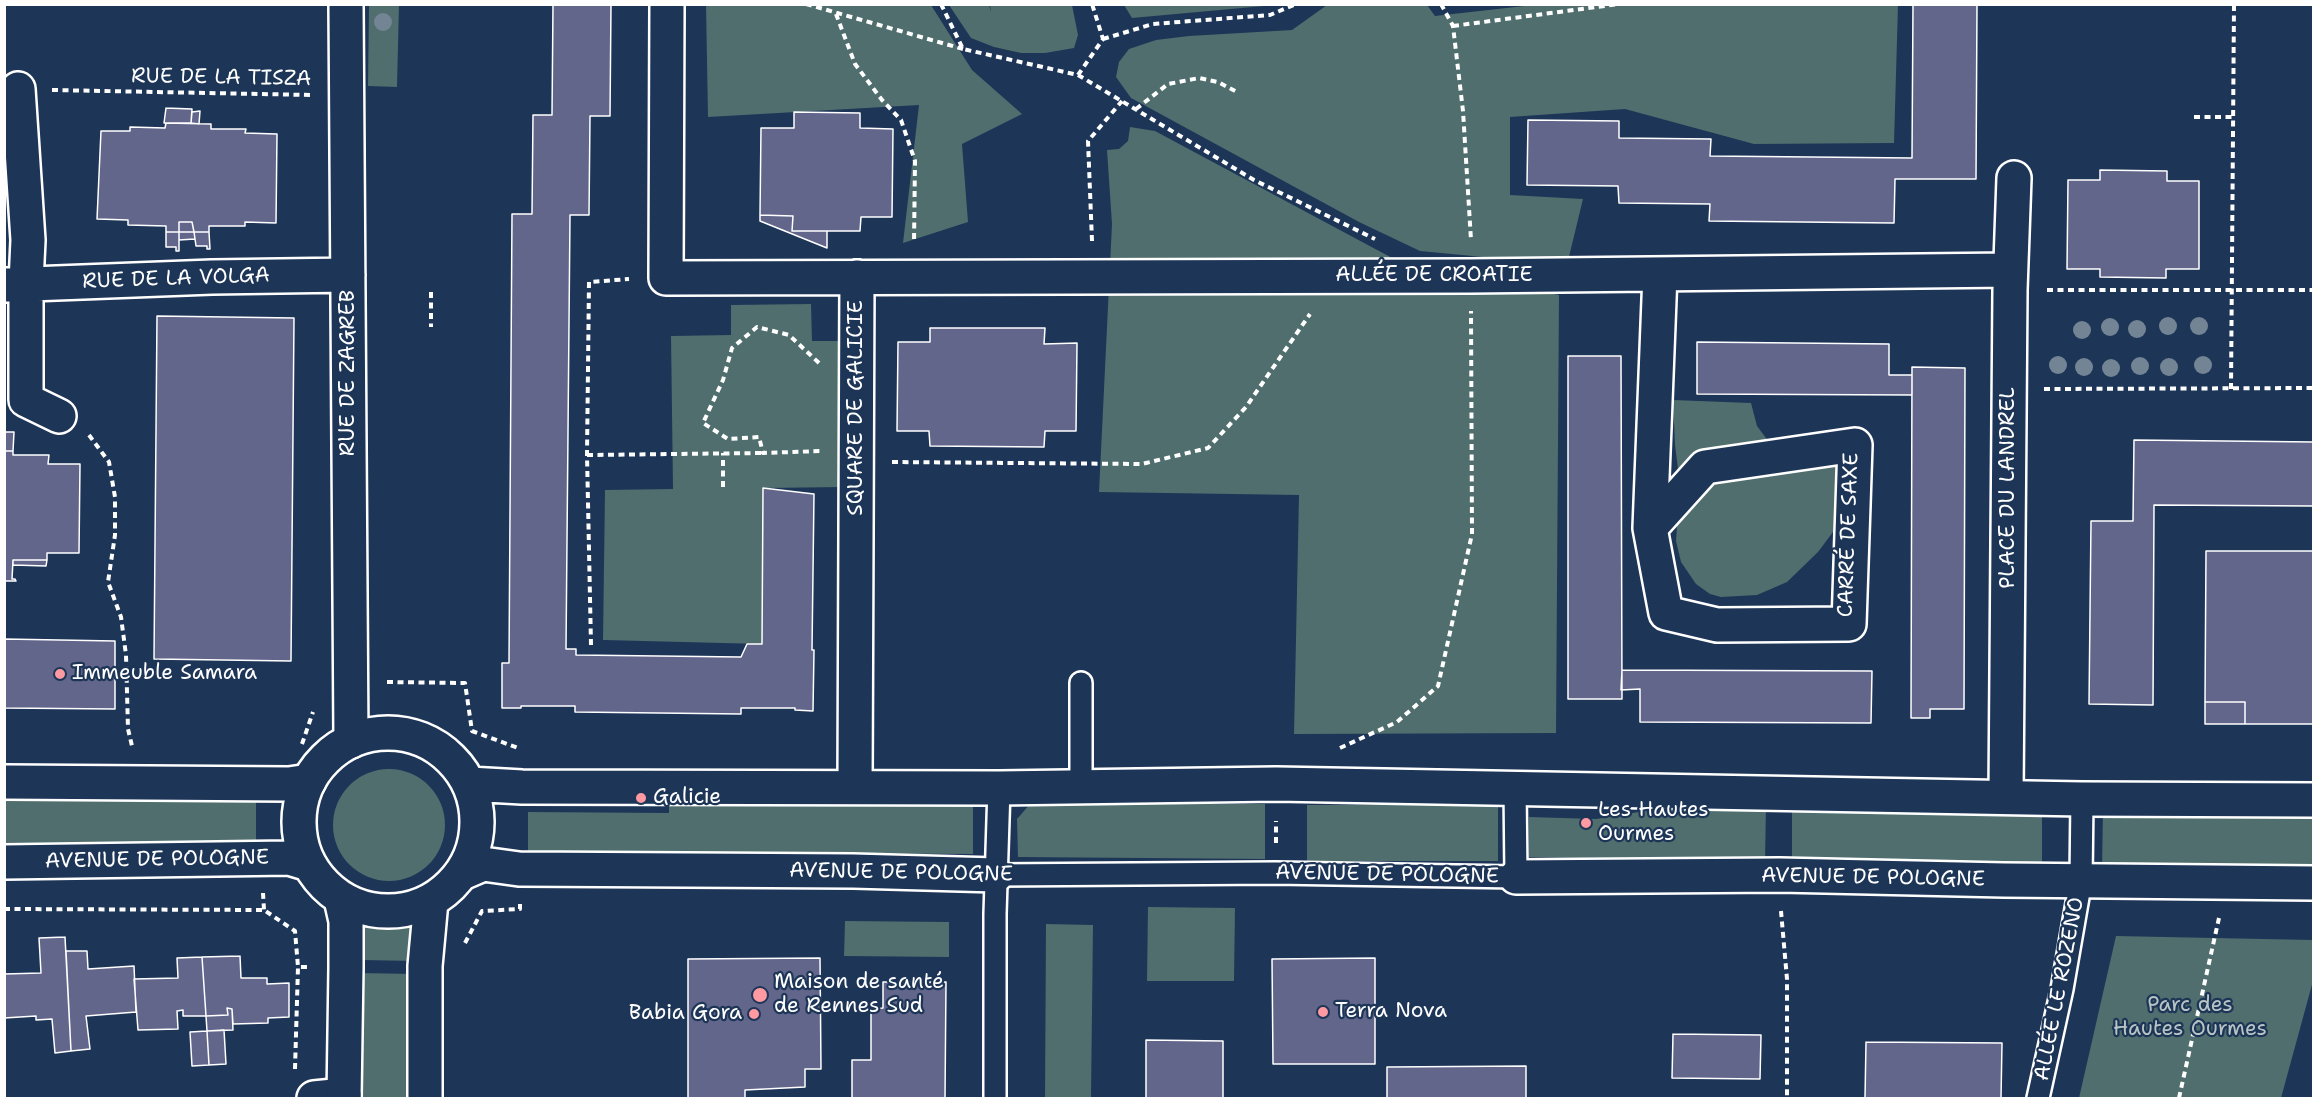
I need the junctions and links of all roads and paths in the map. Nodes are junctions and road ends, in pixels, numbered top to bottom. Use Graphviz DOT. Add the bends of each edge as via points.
graph roads {
  1 [pos="346,4"];
  2 [pos="667,4"];
  3 [pos="806,4"];
  4 [pos="941,4"];
  5 [pos="1092,4"];
  6 [pos="1296,4"];
  7 [pos="1442,4"];
  8 [pos="1619,4"];
  9 [pos="2235,4"];
  10 [pos="836,14"];
  11 [pos="1453,26"];
  12 [pos="1103,39"];
  13 [pos="963,49"];
  14 [pos="1078,75"];
  15 [pos="18,89"];
  16 [pos="96,91"];
  17 [pos="1237,92"];
  18 [pos="346,94"];
  19 [pos="1122,101"];
  20 [pos="1136,109"];
  21 [pos="2194,117"];
  22 [pos="2234,117"];
  23 [pos="2014,178"];
  24 [pos="1381,242"];
  25 [pos="1660,274"];
  26 [pos="348,275"];
  27 [pos="1337,276"];
  28 [pos="1470,276"];
  29 [pos="857,277"];
  30 [pos="1093,277"];
  31 [pos="666,278"];
  32 [pos="914,278"];
  33 [pos="2010,280"];
  34 [pos="15,284"];
  35 [pos="2232,290"];
  36 [pos="2313,290"];
  37 [pos="431,292"];
  38 [pos="431,327"];
  39 [pos="819,363"];
  40 [pos="2231,388"];
  41 [pos="2313,388"];
  42 [pos="2009,389"];
  43 [pos="59,416"];
  44 [pos="723,453"];
  45 [pos="763,453"];
  46 [pos="587,455"];
  47 [pos="858,457"];
  48 [pos="723,487"];
  49 [pos="1650,528"];
  50 [pos="591,645"];
  51 [pos="1081,683"];
  52 [pos="351,741"];
  53 [pos="133,748"];
  54 [pos="1337,749"];
  55 [pos="309,781"];
  56 [pos="4,782"];
  57 [pos="469,784"];
  58 [pos="1276,784"];
  59 [pos="1081,787"];
  60 [pos="1515,787"];
  61 [pos="855,788"];
  62 [pos="999,788"];
  63 [pos="2006,797"];
  64 [pos="2082,799"];
  65 [pos="2313,800"];
  66 [pos="263,859"];
  67 [pos="4,862"];
  68 [pos="309,864"];
  69 [pos="462,873"];
  70 [pos="1275,873"];
  71 [pos="996,875"];
  72 [pos="1780,875"];
  73 [pos="1516,877"];
  74 [pos="2081,880"];
  75 [pos="2313,883"];
  76 [pos="341,899"];
  77 [pos="431,901"];
  78 [pos="4,909"];
  79 [pos="264,910"];
  80 [pos="2216,938"];
  81 [pos="298,967"];
  82 [pos="334,1097"];
  83 [pos="424,1098"];
  84 [pos="995,1098"];
  85 [pos="1787,1098"];
  86 [pos="2038,1098"];
  87 [pos="2179,1098"];
  1 -- 18 [label="street, RUE DE ZAGREB"];
  2 -- 31 [label="street"];
  3 -- 10 [label="path"];
  4 -- 13 [label="path"];
  5 -- 12 [label="path"];
  6 -- 12 [label="path" via="1270,15 1153,24"];
  7 -- 11 [label="path"];
  8 -- 11 [label="path"];
  9 -- 22 [label="path"];
  10 -- 13 [label="path"];
  10 -- 32 [label="path" via="855,64 901,120 915,161"];
  11 -- 28 [label="path" via="1471,222"];
  12 -- 14 [label="path"];
  13 -- 14 [label="path"];
  14 -- 19 [label="path"];
  15 -- 34 [label="street" via="28,240"];
  16 -- 18 [label="path, RUE DE LA TISZA"];
  17 -- 20 [label="path" via="1199,78 1168,84"];
  18 -- 26 [label="street, RUE DE ZAGREB"];
  19 -- 20 [label="path"];
  19 -- 30 [label="path" via="1088,141"];
  20 -- 24 [label="path" via="1254,180"];
  21 -- 22 [label="path"];
  22 -- 35 [label="path"];
  23 -- 33 [label="street, PLACE DU LANDREL"];
  25 -- 28 [label="street, ALLÉE DE CROATIE"];
  25 -- 33 [label="street, ALLÉE DE CROATIE"];
  25 -- 49 [label="street, CARRÉ DE SAXE"];
  26 -- 34 [label="street, RUE DE LA VOLGA"];
  26 -- 52 [label="street, RUE DE ZAGREB"];
  27 -- 28 [label="street, ALLÉE DE CROATIE"];
  27 -- 30 [label="street, ALLÉE DE CROATIE"];
  27 -- 47 [label="path" via="1246,407 1208,448 1142,464"];
  28 -- 54 [label="path" via="1472,534 1438,686 1397,722"];
  29 -- 31 [label="street, SQUARE DE GALICIE"];
  29 -- 32 [label="street, ALLÉE DE CROATIE"];
  29 -- 47 [label="street, SQUARE DE GALICIE"];
  30 -- 32 [label="street, ALLÉE DE CROATIE"];
  31 -- 46 [label="path" via="589,282"];
  33 -- 35 [label="path"];
  33 -- 42 [label="street, PLACE DU LANDREL"];
  34 -- 43 [label="street" via="26,400"];
  35 -- 36 [label="path"];
  35 -- 40 [label="path"];
  37 -- 38 [label="path"];
  39 -- 45 [label="path" via="789,335 757,327 732,348 723,380 703,423 728,439 759,437"];
  40 -- 41 [label="path"];
  40 -- 42 [label="path"];
  42 -- 63 [label="street, PLACE DU LANDREL"];
  43 -- 53 [label="path" via="85,431 109,462 115,497 115,535 108,582 121,617 128,729"];
  44 -- 45 [label="path"];
  44 -- 46 [label="path"];
  44 -- 48 [label="path"];
  45 -- 47 [label="path" via="825,450"];
  46 -- 50 [label="path"];
  47 -- 61 [label="street, SQUARE DE GALICIE"];
  49 -- 49 [label="street, CARRÉ DE SAXE" via="1666,613 1717,625 1849,624 1855,445 1705,467"];
  51 -- 59 [label="lane"];
  52 -- 55 [label="street" via="332,752"];
  52 -- 57 [label="street" via="369,734 414,737 436,746 455,763"];
  55 -- 56 [label="street"];
  55 -- 68 [label="street" via="298,823"];
  57 -- 61 [label="street"];
  57 -- 69 [label="street" via="477,830"];
  58 -- 59 [label="street"];
  58 -- 60 [label="street"];
  58 -- 70 [label="path"];
  59 -- 62 [label="street"];
  60 -- 63 [label="street"];
  60 -- 73 [label="lane"];
  61 -- 62 [label="street"];
  62 -- 71 [label="lane"];
  63 -- 64 [label="street"];
  64 -- 65 [label="street"];
  64 -- 74 [label="lane, ALLÉE LE ROZENO"];
  66 -- 67 [label="street, AVENUE DE POLOGNE"];
  66 -- 68 [label="street, AVENUE DE POLOGNE" via="289,858"];
  66 -- 79 [label="path"];
  68 -- 76 [label="street" via="323,884"];
  69 -- 71 [label="street, AVENUE DE POLOGNE" via="483,864 519,869"];
  69 -- 77 [label="street"];
  70 -- 71 [label="lane, AVENUE DE POLOGNE"];
  70 -- 73 [label="lane, AVENUE DE POLOGNE"];
  71 -- 84 [label="lane"];
  72 -- 73 [label="street, AVENUE DE POLOGNE"];
  72 -- 74 [label="street, AVENUE DE POLOGNE"];
  72 -- 85 [label="path" via="1787,980"];
  74 -- 75 [label="street, AVENUE DE POLOGNE"];
  74 -- 86 [label="lane, ALLÉE LE ROZENO"];
  76 -- 77 [label="street" via="363,909 387,912 410,910"];
  76 -- 82 [label="street" via="346,921 346,955"];
  77 -- 83 [label="street" via="425,966"];
  78 -- 79 [label="path"];
  79 -- 81 [label="path" via="295,931"];
  80 -- 87 [label="path"];
}
